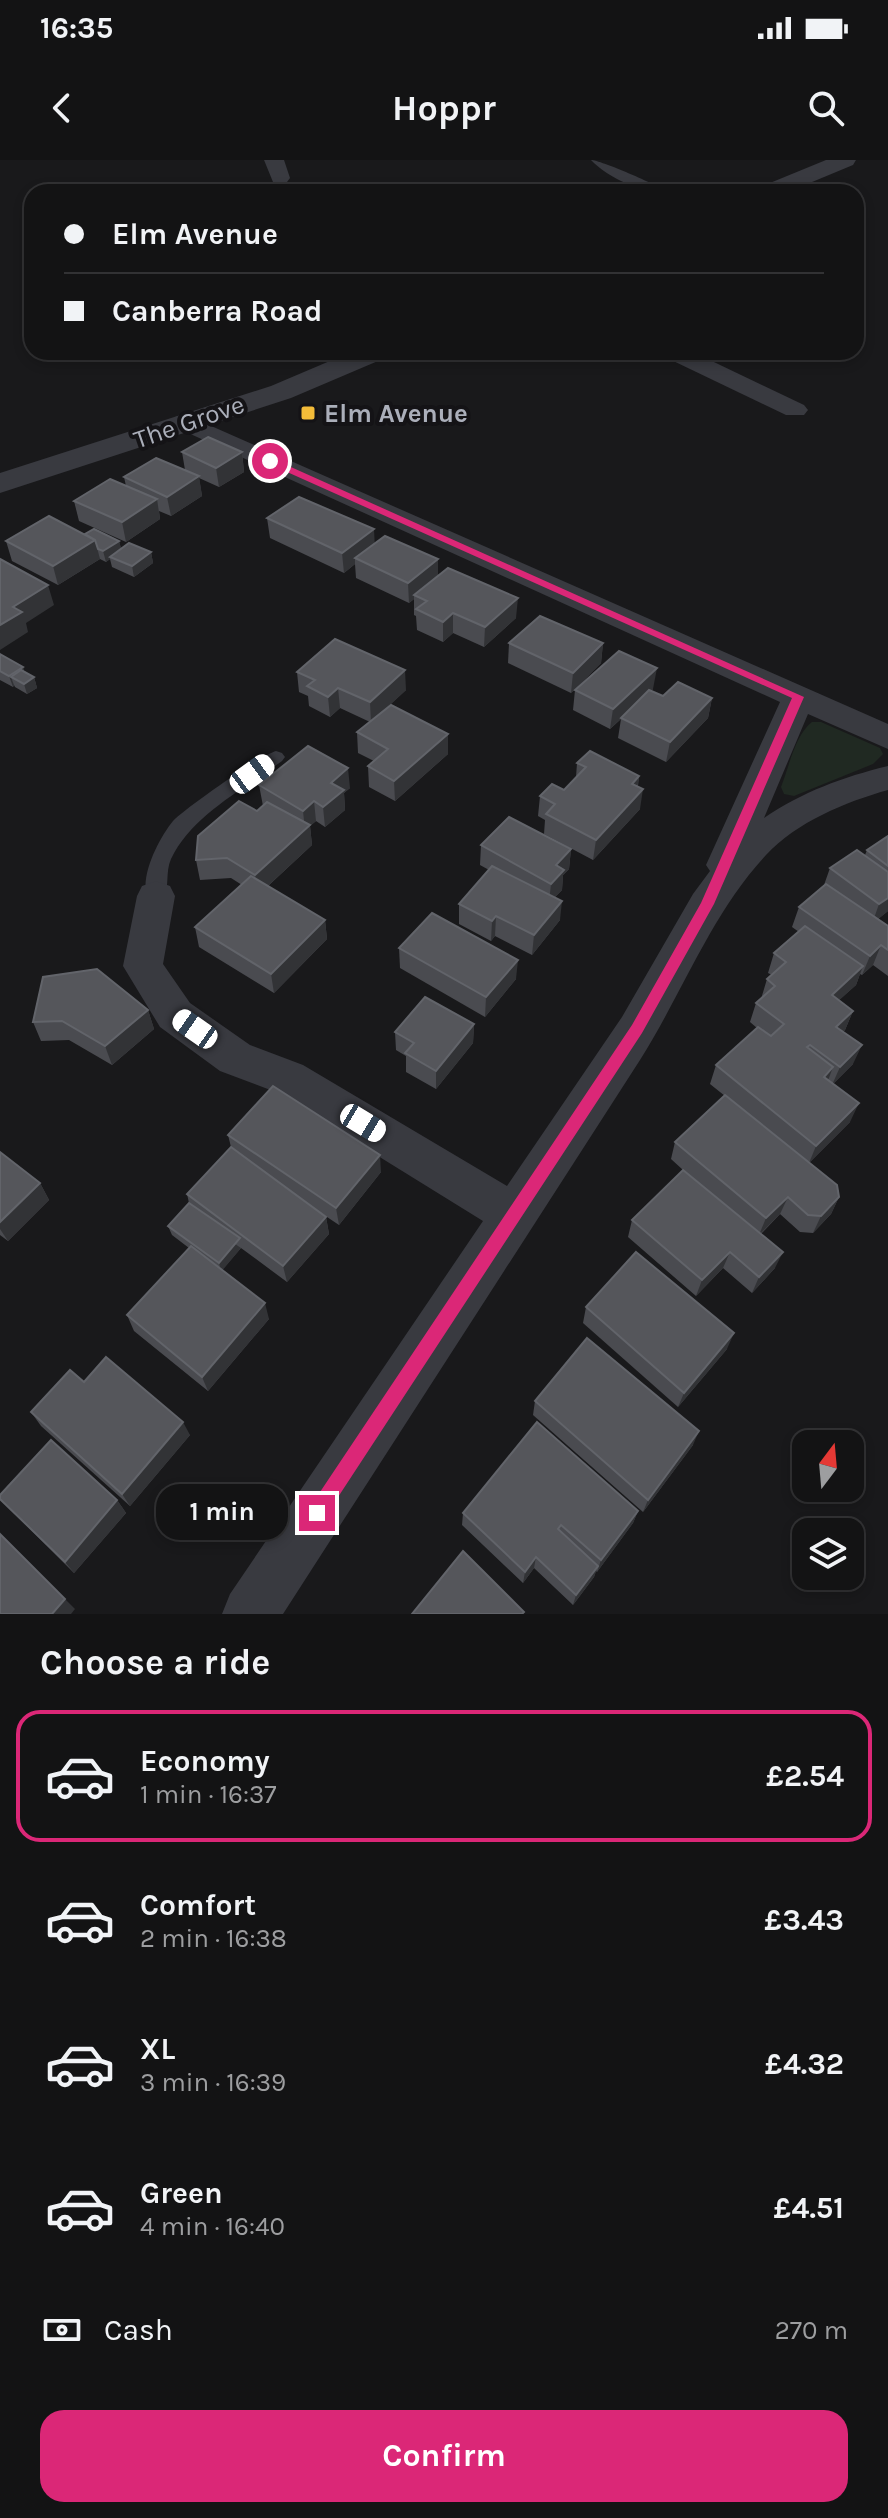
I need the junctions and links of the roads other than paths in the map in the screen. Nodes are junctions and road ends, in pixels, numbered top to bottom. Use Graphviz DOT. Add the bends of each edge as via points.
graph roads {
  1 [pos="596,160"];
  2 [pos="845,160"];
  3 [pos="642,184"];
  4 [pos="787,184"];
  5 [pos="356,360"];
  6 [pos="691,360"];
  7 [pos="795,410"];
  8 [pos="184,422"];
  9 [pos="5,478"];
  10 [pos="799,697"];
  11 [pos="888,737"];
  12 [pos="276,757"];
  13 [pos="888,778"];
  14 [pos="156,896"];
  15 [pos="707,904"];
  16 [pos="514,1215"];
  17 [pos="250,1614"];
  1 -- 3 [label="lane"];
  2 -- 4 [label="street"];
  5 -- 8 [label="street, The Grove" via="281,392"];
  6 -- 7 [label="street"];
  8 -- 9 [label="street, The Grove"];
  8 -- 10 [label="street"];
  10 -- 11 [label="street"];
  10 -- 15 [label="street"];
  12 -- 14 [label="lane" via="181,825 159,862"];
  13 -- 15 [label="street" via="804,808 756,842"];
  14 -- 16 [label="street" via="143,966 175,1015 235,1058 288,1078"];
  15 -- 16 [label="street" via="637,1029"];
  16 -- 17 [label="street"];
}
